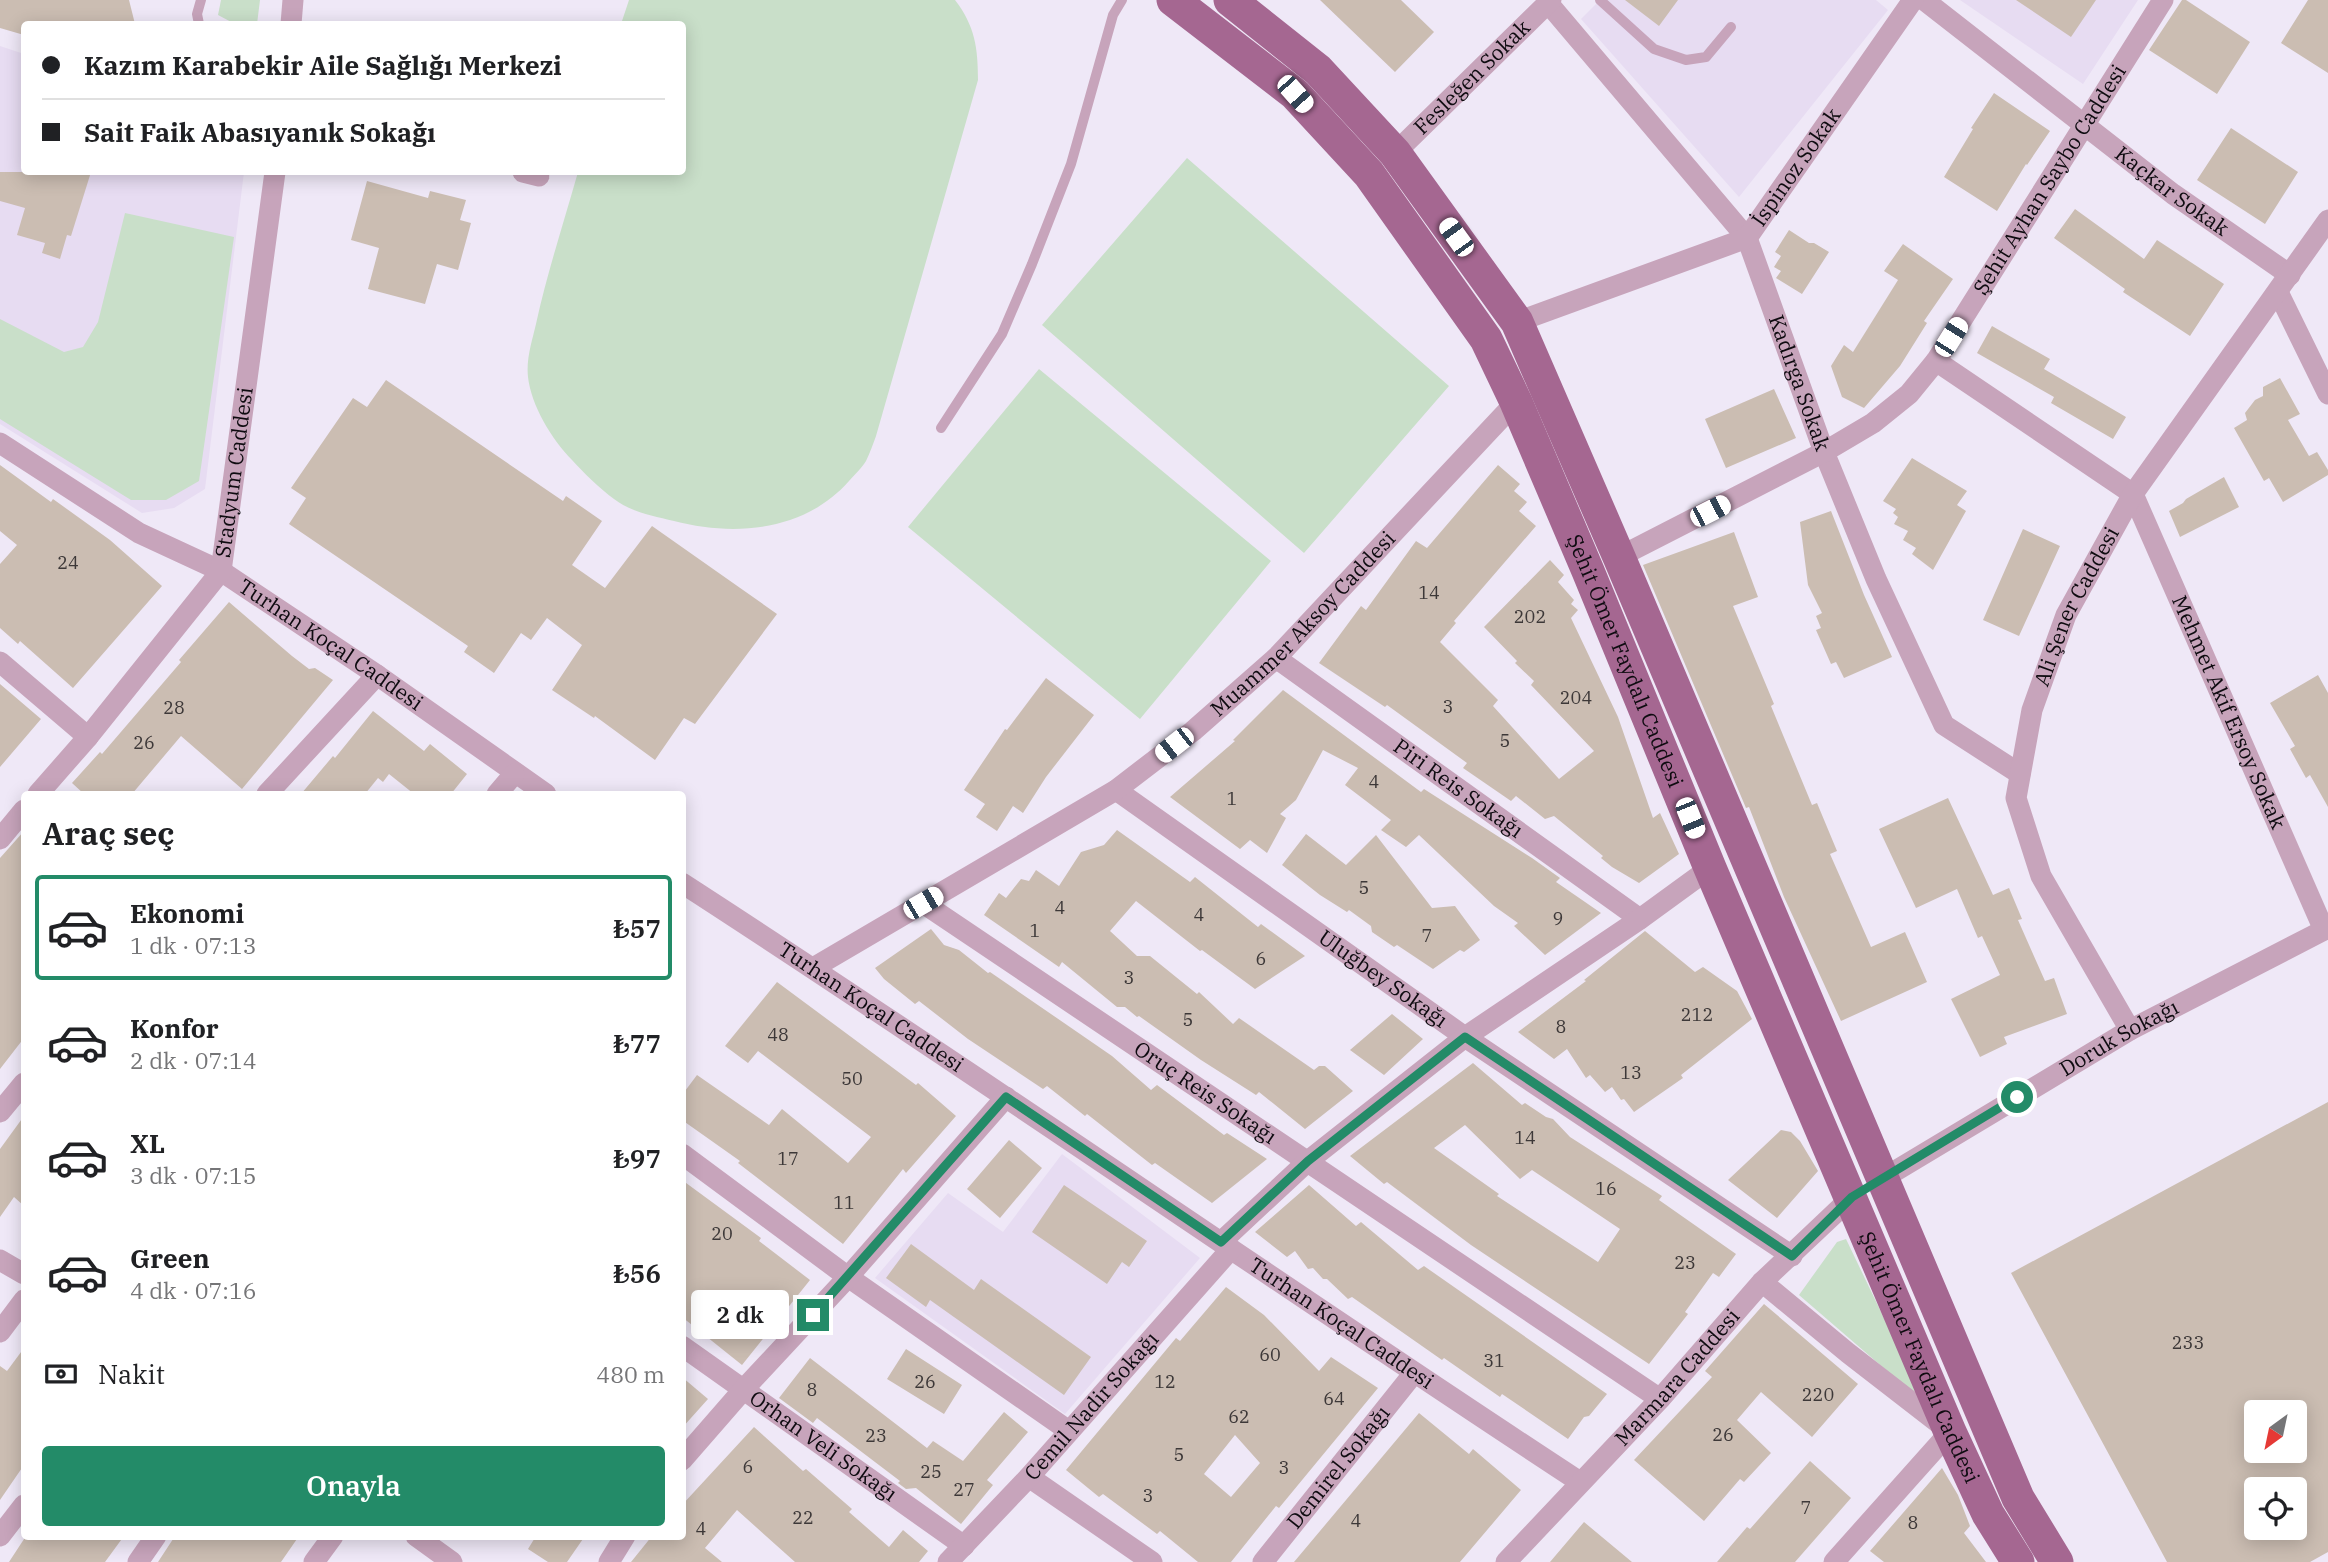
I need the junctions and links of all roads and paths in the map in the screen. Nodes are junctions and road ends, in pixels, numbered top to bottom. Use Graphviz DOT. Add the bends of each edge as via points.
graph roads {
  1 [pos="201,0"];
  2 [pos="293,0"];
  3 [pos="1122,0"];
  4 [pos="1173,0"];
  5 [pos="1600,0"];
  6 [pos="1913,0"];
  7 [pos="1924,0"];
  8 [pos="2163,0"];
  9 [pos="1549,1"];
  10 [pos="1220,8"];
  11 [pos="198,21"];
  12 [pos="290,21"];
  13 [pos="1731,27"];
  14 [pos="2083,125"];
  15 [pos="1395,153"];
  16 [pos="275,175"];
  17 [pos="2328,220"];
  18 [pos="1747,238"];
  19 [pos="2284,284"];
  20 [pos="1517,322"];
  21 [pos="1936,361"];
  22 [pos="2328,394"];
  23 [pos="1517,402"];
  24 [pos="941,428"];
  25 [pos="0,443"];
  26 [pos="1824,452"];
  27 [pos="2133,495"];
  28 [pos="1619,557"];
  29 [pos="221,571"];
  30 [pos="1276,658"];
  31 [pos="0,662"];
  32 [pos="377,675"];
  33 [pos="88,737"];
  34 [pos="514,774"];
  35 [pos="2020,774"];
  36 [pos="1116,790"];
  37 [pos="41,791"];
  38 [pos="271,791"];
  39 [pos="500,791"];
  40 [pos="541,791"];
  41 [pos="21,814"];
  42 [pos="0,839"];
  43 [pos="1710,868"];
  44 [pos="686,886"];
  45 [pos="923,903"];
  46 [pos="1640,919"];
  47 [pos="2326,929"];
  48 [pos="813,968"];
  49 [pos="2130,1030"];
  50 [pos="1465,1037"];
  51 [pos="21,1087"];
  52 [pos="1006,1097"];
  53 [pos="0,1112"];
  54 [pos="686,1157"];
  55 [pos="1308,1161"];
  56 [pos="1882,1179"];
  57 [pos="1852,1197"];
  58 [pos="1226,1246"];
  59 [pos="1792,1256"];
  60 [pos="0,1260"];
  61 [pos="21,1272"];
  62 [pos="848,1277"];
  63 [pos="1762,1282"];
  64 [pos="21,1304"];
  65 [pos="0,1332"];
  66 [pos="686,1349"];
  67 [pos="1414,1373"];
  68 [pos="743,1391"];
  69 [pos="1660,1399"];
  70 [pos="1069,1431"];
  71 [pos="1950,1432"];
  72 [pos="686,1455"];
  73 [pos="1029,1477"];
  74 [pos="1580,1482"];
  75 [pos="21,1509"];
  76 [pos="0,1536"];
  77 [pos="153,1540"];
  78 [pos="330,1540"];
  79 [pos="422,1540"];
  80 [pos="623,1540"];
  81 [pos="964,1546"];
  82 [pos="138,1562"];
  83 [pos="314,1562"];
  84 [pos="452,1562"];
  85 [pos="609,1562"];
  86 [pos="948,1562"];
  87 [pos="1152,1562"];
  88 [pos="1263,1562"];
  89 [pos="1506,1562"];
  90 [pos="1834,1562"];
  91 [pos="2018,1562"];
  92 [pos="2057,1562"];
  1 -- 11 [label="lane"];
  2 -- 12 [label="street"];
  3 -- 24 [label="lane" via="1113,15 1070,164 1032,264 1002,334"];
  4 -- 10 [label="main road, Şehit Ömer Faydalı Caddesi"];
  5 -- 13 [label="lane" via="1654,49 1686,60 1706,57"];
  6 -- 18 [label="street, İspinoz Sokak"];
  7 -- 14 [label="street, Kaçkar Sokak"];
  8 -- 14 [label="street, Şehit Ayhan Saybo Caddesi"];
  9 -- 15 [label="street, Fesleğen Sokak"];
  9 -- 18 [label="street, Kadırga Sokak"];
  10 -- 15 [label="main road, Şehit Ömer Faydalı Caddesi" via="1318,70"];
  10 -- 23 [label="main road, Şehit Ömer Faydalı Caddesi" via="1369,174 1486,339"];
  14 -- 19 [label="street, Kaçkar Sokak"];
  14 -- 21 [label="street, Şehit Ayhan Saybo Caddesi"];
  15 -- 20 [label="main road, Şehit Ömer Faydalı Caddesi"];
  16 -- 29 [label="street, Stadyum Caddesi"];
  17 -- 19 [label="street, Ali Şener Caddesi"];
  18 -- 20 [label="street, İspinoz Sokak"];
  18 -- 26 [label="street, Kadırga Sokak"];
  19 -- 22 [label="street"];
  19 -- 27 [label="street, Ali Şener Caddesi"];
  20 -- 28 [label="main road, Şehit Ömer Faydalı Caddesi"];
  21 -- 26 [label="street, Şehit Ayhan Saybo Caddesi" via="1909,394 1873,423"];
  21 -- 27 [label="street"];
  23 -- 30 [label="street, Muammer Aksoy Caddesi"];
  23 -- 43 [label="main road, Şehit Ömer Faydalı Caddesi"];
  25 -- 29 [label="street, Turhan Koçal Caddesi" via="139,533"];
  26 -- 28 [label="street, Şehit Ayhan Saybo Caddesi"];
  26 -- 35 [label="street, Kadırga Sokak" via="1876,579 1944,725"];
  27 -- 35 [label="street, Ali Şener Caddesi" via="2066,615 2032,710"];
  27 -- 47 [label="street, Mehmet Akif Ersoy Sokak"];
  28 -- 56 [label="main road, Şehit Ömer Faydalı Caddesi"];
  29 -- 32 [label="street, Turhan Koçal Caddesi"];
  29 -- 33 [label="street, Stadyum Caddesi"];
  30 -- 36 [label="street, Muammer Aksoy Caddesi"];
  30 -- 46 [label="street, Piri Reis Sokağı"];
  31 -- 33 [label="street"];
  32 -- 34 [label="street, Turhan Koçal Caddesi"];
  32 -- 38 [label="street"];
  33 -- 37 [label="street, Stadyum Caddesi"];
  34 -- 39 [label="street"];
  34 -- 40 [label="street, Turhan Koçal Caddesi"];
  35 -- 49 [label="street, Ali Şener Caddesi" via="2016,798 2041,876"];
  36 -- 45 [label="street, Muammer Aksoy Caddesi"];
  36 -- 50 [label="street, Uluğbey Sokağı"];
  41 -- 42 [label="street"];
  43 -- 46 [label="street, Cemil Nadir Sokağı"];
  43 -- 57 [label="main road, Şehit Ömer Faydalı Caddesi"];
  44 -- 48 [label="street, Turhan Koçal Caddesi"];
  45 -- 48 [label="street, Muammer Aksoy Caddesi"];
  45 -- 55 [label="street, Oruç Reis Sokağı"];
  46 -- 50 [label="street, Cemil Nadir Sokağı"];
  47 -- 49 [label="street, Doruk Sokağı"];
  48 -- 52 [label="street, Turhan Koçal Caddesi"];
  49 -- 56 [label="street, Doruk Sokağı"];
  50 -- 55 [label="street, Cemil Nadir Sokağı"];
  50 -- 59 [label="street, Uluğbey Sokağı"];
  51 -- 53 [label="street"];
  52 -- 58 [label="street, Turhan Koçal Caddesi"];
  52 -- 62 [label="street"];
  54 -- 62 [label="street"];
  55 -- 58 [label="street, Cemil Nadir Sokağı"];
  55 -- 69 [label="street, Oruç Reis Sokağı"];
  56 -- 57 [label="main road"];
  56 -- 92 [label="main road, Şehit Ömer Faydalı Caddesi" via="2018,1498"];
  57 -- 59 [label="street, Marmara Caddesi"];
  57 -- 71 [label="main road, Şehit Ömer Faydalı Caddesi"];
  58 -- 67 [label="street, Turhan Koçal Caddesi"];
  58 -- 70 [label="street, Cemil Nadir Sokağı"];
  59 -- 63 [label="street, Marmara Caddesi"];
  60 -- 61 [label="street"];
  62 -- 68 [label="street"];
  62 -- 70 [label="street"];
  63 -- 69 [label="street, Marmara Caddesi"];
  63 -- 71 [label="street"];
  64 -- 65 [label="street"];
  66 -- 68 [label="street, Orhan Veli Sokağı"];
  67 -- 74 [label="street, Turhan Koçal Caddesi"];
  67 -- 88 [label="street, Demirel Sokağı"];
  68 -- 72 [label="street"];
  68 -- 81 [label="street, Orhan Veli Sokağı"];
  69 -- 74 [label="street, Marmara Caddesi"];
  70 -- 73 [label="street, Cemil Nadir Sokağı"];
  71 -- 90 [label="street"];
  71 -- 91 [label="main road, Şehit Ömer Faydalı Caddesi" via="1988,1514"];
  73 -- 81 [label="street, Cemil Nadir Sokağı"];
  73 -- 87 [label="street"];
  74 -- 89 [label="street, Marmara Caddesi"];
  75 -- 76 [label="street"];
  77 -- 82 [label="street"];
  78 -- 83 [label="street"];
  79 -- 84 [label="street"];
  80 -- 85 [label="street"];
  81 -- 86 [label="street, Cemil Nadir Sokağı"];
}
